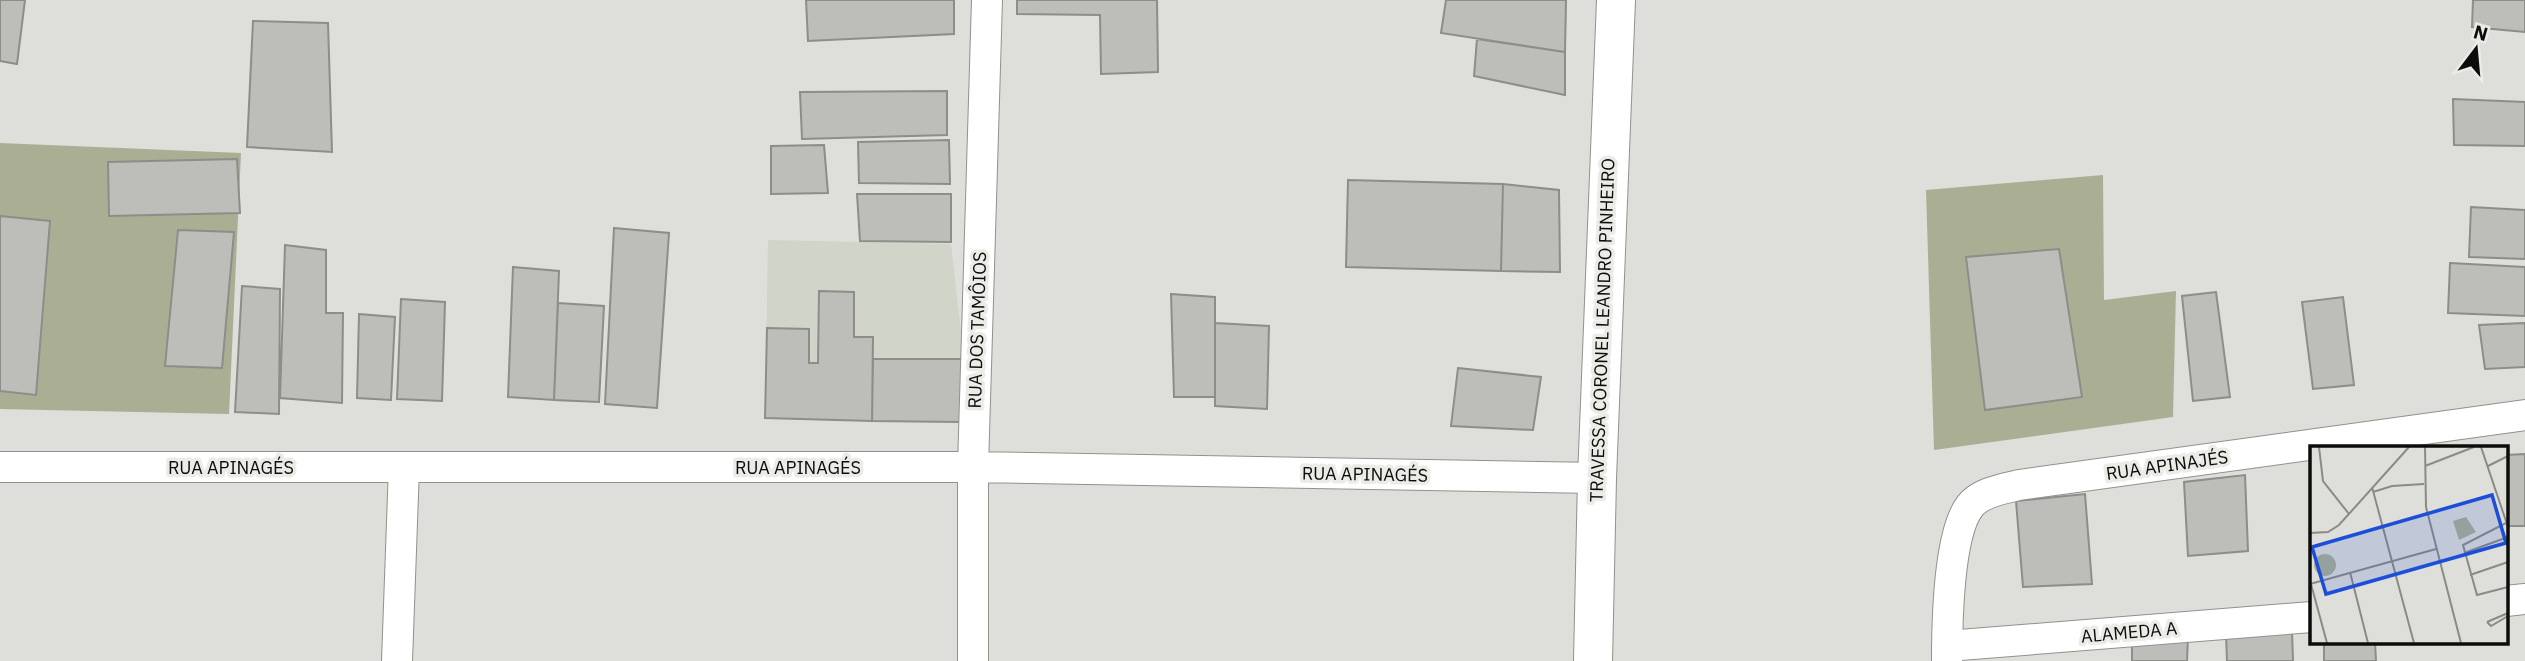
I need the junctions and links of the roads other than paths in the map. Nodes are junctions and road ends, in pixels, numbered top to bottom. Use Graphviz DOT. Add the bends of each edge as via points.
graph roads {
  1 [pos="987,0"];
  2 [pos="1616,0"];
  3 [pos="2525,415"];
  4 [pos="0,467"];
  5 [pos="404,467"];
  6 [pos="973,467"];
  7 [pos="1597,478"];
  8 [pos="2310,617"];
  9 [pos="1947,654"];
  10 [pos="397,661"];
  11 [pos="973,661"];
  12 [pos="1593,661"];
  1 -- 6 [label="street, RUA DOS TAMÔIOS"];
  2 -- 7 [label="street, TRAVESSA CORONEL LEANDRO PINHEIRO"];
  3 -- 9 [label="street, RUA APINAJÉS" via="1988,493 1970,505 1959,527"];
  4 -- 5 [label="street, RUA APINAGÉS"];
  5 -- 6 [label="street, RUA APINAGÉS"];
  5 -- 10 [label="street"];
  6 -- 7 [label="street, RUA APINAGÉS"];
  6 -- 11 [label="street, RUA DOS TAMÔIOS"];
  7 -- 12 [label="street, TRAVESSA CORONEL LEANDRO PINHEIRO"];
  8 -- 9 [label="street, ALAMEDA A"];
}
